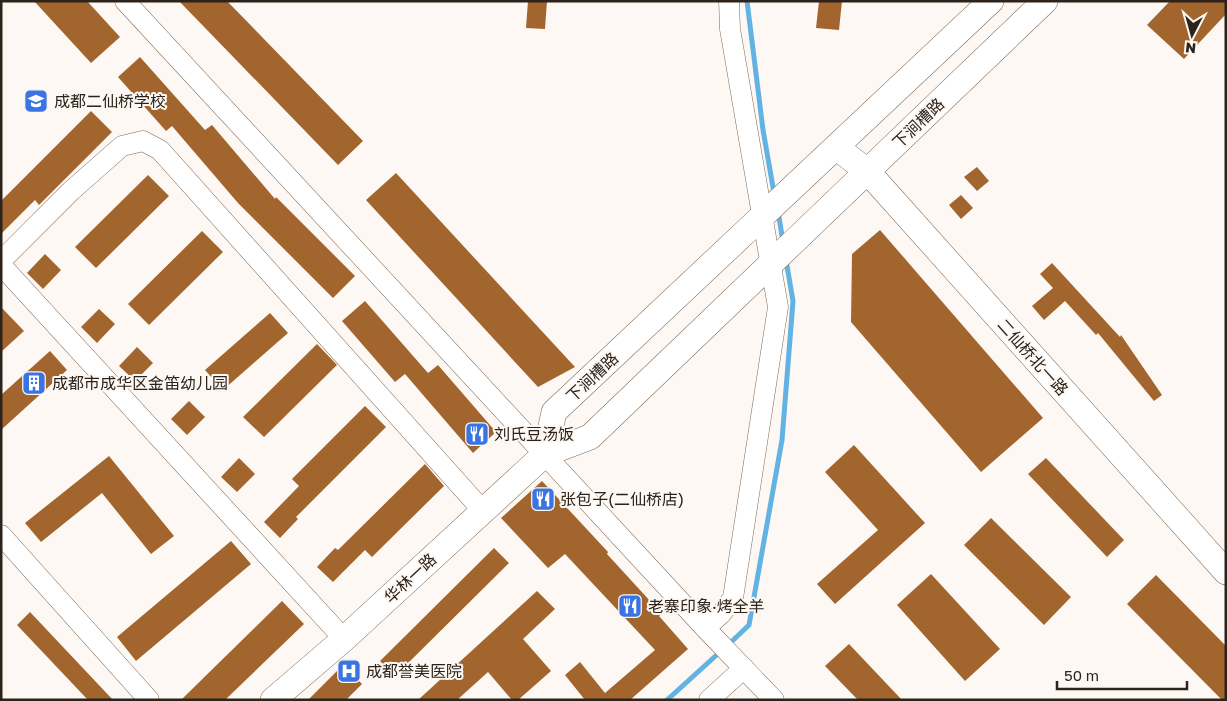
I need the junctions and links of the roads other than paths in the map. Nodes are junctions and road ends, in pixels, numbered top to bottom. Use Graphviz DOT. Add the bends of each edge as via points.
graph roads {
  1 [pos="125,1"];
  2 [pos="729,1"];
  3 [pos="991,1"];
  4 [pos="1045,1"];
  5 [pos="836,147"];
  6 [pos="867,171"];
  7 [pos="772,207"];
  8 [pos="780,255"];
  9 [pos="1,261"];
  10 [pos="1,265"];
  11 [pos="545,454"];
  12 [pos="483,511"];
  13 [pos="1,535"];
  14 [pos="1226,572"];
  15 [pos="708,630"];
  16 [pos="344,639"];
  17 [pos="741,665"];
  18 [pos="149,700"];
  19 [pos="273,700"];
  20 [pos="709,700"];
  21 [pos="774,700"];
  1 -- 11 [label="street"];
  2 -- 7 [label="street" via="730,29"];
  3 -- 5 [label="street, 下涧槽路"];
  4 -- 6 [label="street, 下涧槽路"];
  5 -- 6 [label="street, 二仙桥北一路"];
  5 -- 7 [label="street, 下涧槽路"];
  6 -- 8 [label="street, 下涧槽路"];
  6 -- 14 [label="street, 二仙桥北一路"];
  7 -- 8 [label="street"];
  7 -- 11 [label="street, 下涧槽路" via="554,412"];
  8 -- 11 [label="street, 下涧槽路" via="590,437"];
  8 -- 15 [label="street" via="778,307 733,598"];
  9 -- 12 [label="street" via="71,191 122,146 143,141 160,150"];
  10 -- 16 [label="street"];
  11 -- 12 [label="street, 华林一路"];
  11 -- 15 [label="street"];
  12 -- 16 [label="street, 华林一路"];
  13 -- 18 [label="street"];
  15 -- 17 [label="street"];
  16 -- 19 [label="street, 华林一路"];
  17 -- 20 [label="street"];
  17 -- 21 [label="street"];
}
